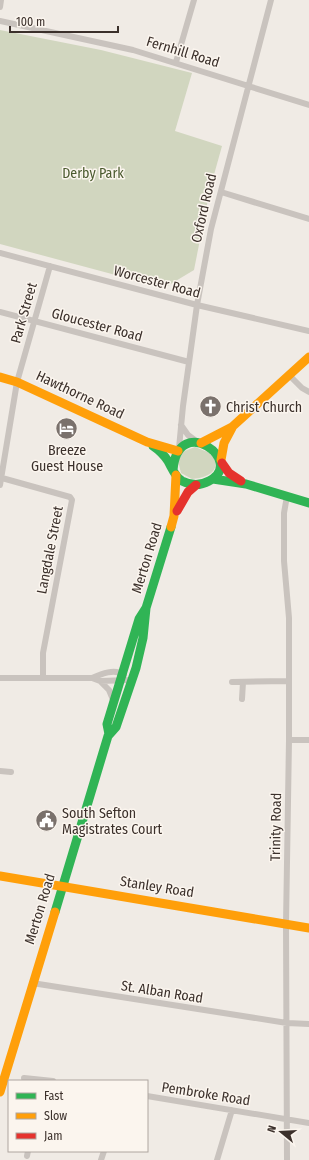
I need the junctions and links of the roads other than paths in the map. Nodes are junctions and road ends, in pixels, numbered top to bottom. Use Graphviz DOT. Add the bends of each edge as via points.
graph roads {
  1 [pos="1,0"];
  2 [pos="194,0"];
  3 [pos="271,0"];
  4 [pos="0,7"];
  5 [pos="0,21"];
  6 [pos="176,62"];
  7 [pos="247,84"];
  8 [pos="309,105"];
  9 [pos="221,192"];
  10 [pos="309,219"];
  11 [pos="0,253"];
  12 [pos="50,266"];
  13 [pos="197,305"];
  14 [pos="0,312"];
  15 [pos="34,320"];
  16 [pos="309,331"];
  17 [pos="309,358"];
  18 [pos="189,362"];
  19 [pos="289,375"];
  20 [pos="0,378"];
  21 [pos="17,382"];
  22 [pos="309,392"];
  23 [pos="182,425"];
  24 [pos="232,427"];
  25 [pos="147,442"];
  26 [pos="199,443"];
  27 [pos="178,449"];
  28 [pos="222,461"];
  29 [pos="174,472"];
  30 [pos="2,478"];
  31 [pos="213,479"];
  32 [pos="246,484"];
  33 [pos="196,485"];
  34 [pos="0,486"];
  35 [pos="288,496"];
  36 [pos="309,503"];
  37 [pos="174,516"];
  38 [pos="146,608"];
  39 [pos="121,676"];
  40 [pos="0,678"];
  41 [pos="43,678"];
  42 [pos="92,678"];
  43 [pos="130,680"];
  44 [pos="100,681"];
  45 [pos="288,681"];
  46 [pos="232,682"];
  47 [pos="243,682"];
  48 [pos="242,699"];
  49 [pos="114,702"];
  50 [pos="109,734"];
  51 [pos="289,740"];
  52 [pos="309,740"];
  53 [pos="0,771"];
  54 [pos="11,772"];
  55 [pos="0,876"];
  56 [pos="62,886"];
  57 [pos="286,924"];
  58 [pos="309,928"];
  59 [pos="32,983"];
  60 [pos="287,1023"];
  61 [pos="309,1024"];
  62 [pos="24,1078"];
  63 [pos="44,1080"];
  64 [pos="0,1092"];
  65 [pos="148,1096"];
  66 [pos="232,1110"];
  67 [pos="287,1119"];
  68 [pos="309,1123"];
  69 [pos="217,1160"];
  70 [pos="287,1160"];
  1 -- 4 [label="street"];
  2 -- 6 [label="street"];
  3 -- 7 [label="street, Oxford Road"];
  5 -- 6 [label="street, Fernhill Road" via="113,45"];
  6 -- 7 [label="street, Fernhill Road"];
  7 -- 8 [label="street, Fernhill Road"];
  7 -- 9 [label="street, Oxford Road"];
  9 -- 10 [label="street"];
  9 -- 13 [label="street, Oxford Road" via="216,205"];
  11 -- 12 [label="street, Worcester Road"];
  12 -- 13 [label="street, Worcester Road"];
  12 -- 15 [label="street, Park Street"];
  13 -- 16 [label="street, Worcester Road"];
  13 -- 18 [label="street, Oxford Road"];
  14 -- 15 [label="street, Gloucester Road"];
  15 -- 18 [label="street, Gloucester Road"];
  15 -- 21 [label="street, Park Street"];
  17 -- 19 [label="main road"];
  18 -- 23 [label="street, Oxford Road"];
  19 -- 22 [label="street"];
  19 -- 24 [label="main road"];
  20 -- 21 [label="main road, Hawthorne Road"];
  21 -- 25 [label="main road, Hawthorne Road"];
  21 -- 30 [label="street, Park Street"];
  23 -- 26 [label="street" via="191,438"];
  23 -- 27 [label="street, Oxford Road"];
  24 -- 26 [label="main road"];
  24 -- 28 [label="main road" via="224,443"];
  25 -- 27 [label="main road, Hawthorne Road"];
  25 -- 29 [label="main road, Hawthorne Road" via="162,453"];
  26 -- 27 [label="main road" via="188,443"];
  26 -- 28 [label="main road" via="213,450"];
  27 -- 29 [label="main road" via="174,458"];
  28 -- 31 [label="main road" via="219,473"];
  28 -- 32 [label="main road" via="229,473"];
  29 -- 33 [label="main road" via="182,482"];
  29 -- 37 [label="main road, Merton Road"];
  30 -- 34 [label="street, Park Street"];
  30 -- 41 [label="street, Langdale Street" via="70,497 72,500 43,653"];
  31 -- 32 [label="main road"];
  31 -- 33 [label="main road"];
  32 -- 35 [label="main road"];
  33 -- 37 [label="main road, Merton Road" via="181,502"];
  35 -- 36 [label="main road"];
  35 -- 45 [label="street, Trinity Road" via="284,513 284,561 288,618"];
  37 -- 38 [label="main road, Merton Road"];
  38 -- 39 [label="main road, Merton Road" via="139,619"];
  38 -- 43 [label="main road, Merton Road" via="145,627"];
  39 -- 42 [label="street" via="102,673"];
  39 -- 43 [label="street"];
  39 -- 44 [label="street"];
  39 -- 49 [label="main road, Merton Road"];
  40 -- 41 [label="street"];
  41 -- 42 [label="street"];
  42 -- 44 [label="street"];
  43 -- 50 [label="main road, Merton Road" via="116,727"];
  44 -- 49 [label="street" via="109,690"];
  45 -- 47 [label="street"];
  45 -- 51 [label="street, Trinity Road"];
  46 -- 47 [label="street"];
  47 -- 48 [label="street"];
  49 -- 50 [label="main road, Merton Road" via="107,724"];
  50 -- 56 [label="main road, Merton Road"];
  51 -- 52 [label="street"];
  51 -- 57 [label="street, Trinity Road"];
  53 -- 54 [label="street"];
  55 -- 56 [label="main road, Stanley Road"];
  56 -- 57 [label="main road, Stanley Road"];
  56 -- 59 [label="main road, Merton Road"];
  57 -- 58 [label="main road, Stanley Road"];
  57 -- 60 [label="street, Trinity Road"];
  59 -- 60 [label="street, St. Alban Road"];
  59 -- 64 [label="main road, Merton Road"];
  60 -- 61 [label="street, St. Alban Road"];
  60 -- 67 [label="street, Trinity Road"];
  62 -- 63 [label="street"];
  65 -- 66 [label="street, Pembroke Road"];
  66 -- 67 [label="street, Pembroke Road"];
  66 -- 69 [label="street"];
  67 -- 68 [label="street, Pembroke Road"];
  67 -- 70 [label="street, Trinity Road"];
}
